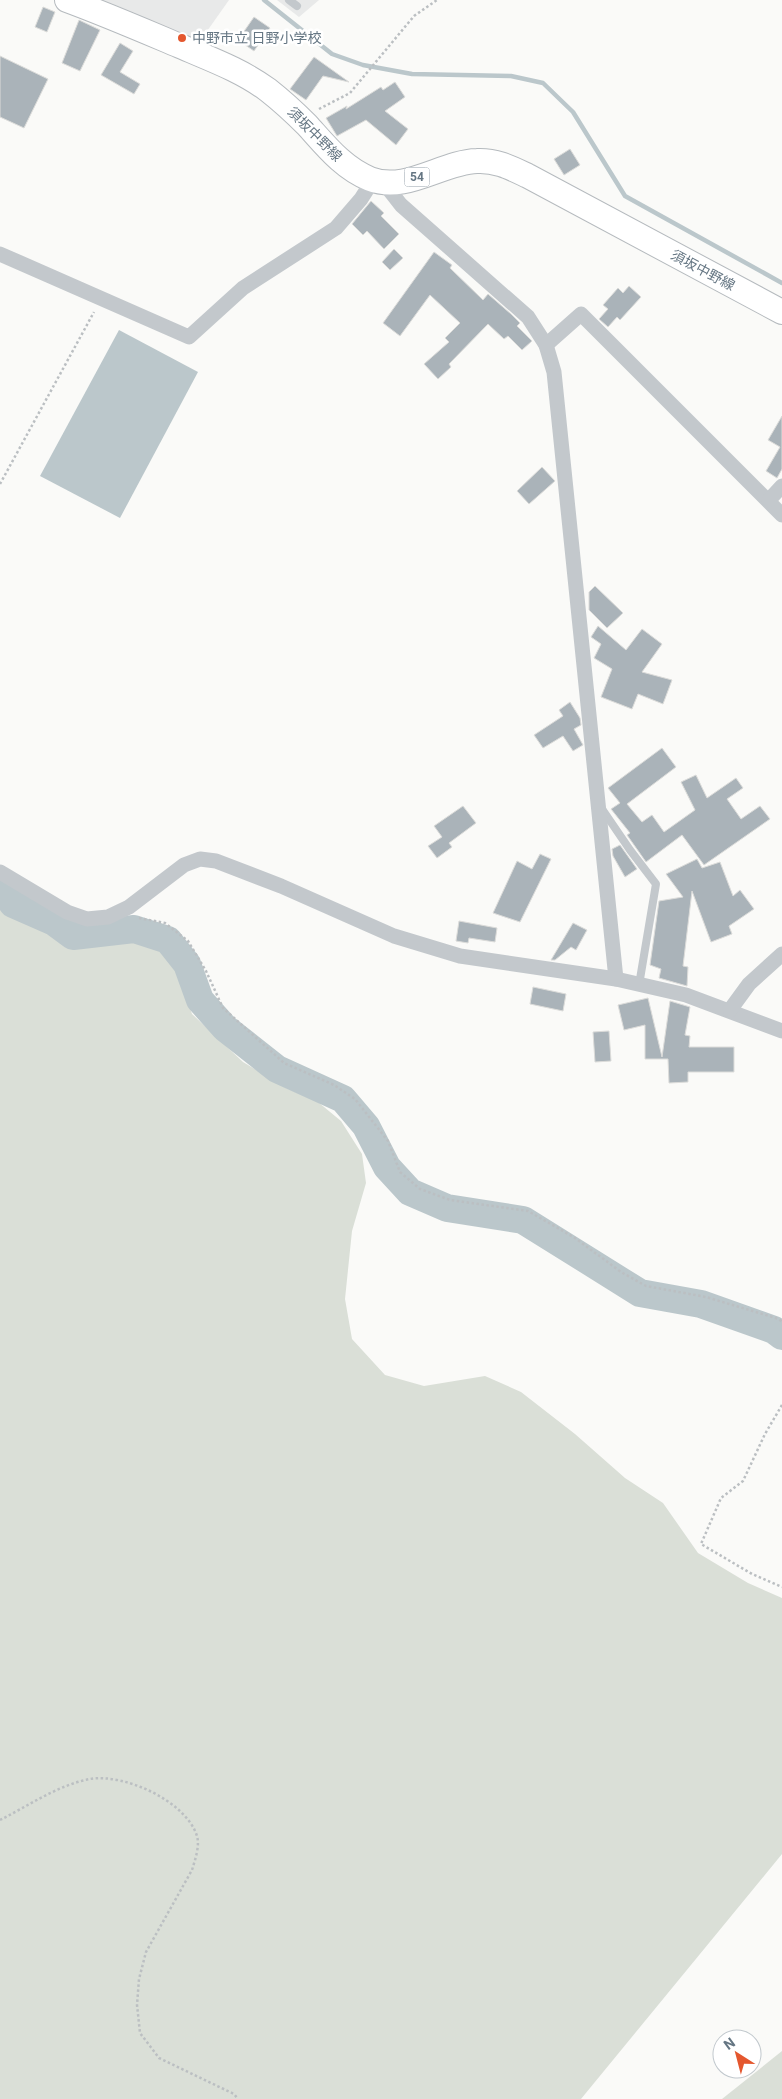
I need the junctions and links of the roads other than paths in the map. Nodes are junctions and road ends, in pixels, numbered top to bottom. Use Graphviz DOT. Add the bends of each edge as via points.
graph roads {
  1 [pos="67,0"];
  2 [pos="289,0"];
  3 [pos="297,6"];
  4 [pos="378,181"];
  5 [pos="0,254"];
  6 [pos="782,312"];
  7 [pos="546,344"];
  8 [pos="782,486"];
  9 [pos="769,500"];
  10 [pos="782,514"];
  11 [pos="598,803"];
  12 [pos="0,872"];
  13 [pos="782,954"];
  14 [pos="616,980"];
  15 [pos="639,985"];
  16 [pos="730,1010"];
  17 [pos="782,1031"];
  1 -- 4 [label="main road, 須坂中野線" via="238,72 267,90 301,118 341,161"];
  2 -- 3 [label="lane"];
  4 -- 5 [label="street" via="336,228 243,288 189,337"];
  4 -- 6 [label="main road, 須坂中野線 / 54" via="410,179 473,161 504,165"];
  4 -- 7 [label="street" via="528,317"];
  7 -- 9 [label="street" via="581,314"];
  7 -- 11 [label="street" via="554,372"];
  8 -- 9 [label="street"];
  9 -- 10 [label="street"];
  11 -- 14 [label="street"];
  11 -- 15 [label="lane" via="656,884"];
  12 -- 14 [label="street" via="67,912 87,919 108,917 129,907 184,866 200,859 216,861 394,936 460,956"];
  13 -- 16 [label="street" via="749,984"];
  14 -- 15 [label="street"];
  15 -- 16 [label="street" via="686,995"];
  16 -- 17 [label="street"];
}
